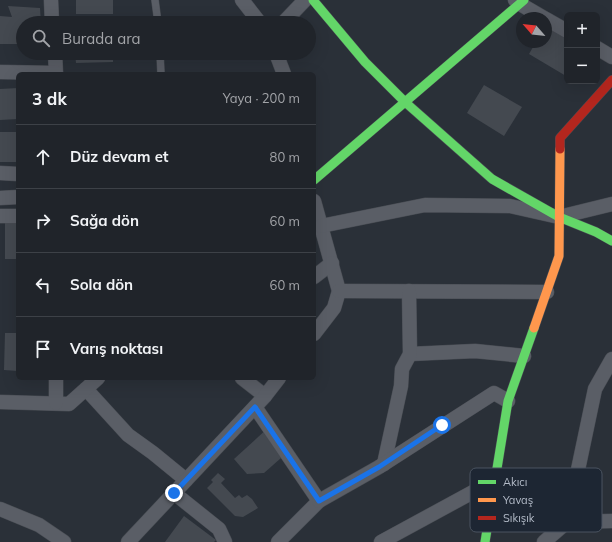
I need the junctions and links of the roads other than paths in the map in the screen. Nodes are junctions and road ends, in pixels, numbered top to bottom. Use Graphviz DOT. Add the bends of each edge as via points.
graph roads {
  1 [pos="51,0"];
  2 [pos="155,0"];
  3 [pos="242,0"];
  4 [pos="306,0"];
  5 [pos="313,0"];
  6 [pos="520,1"];
  7 [pos="535,12"];
  8 [pos="52,16"];
  9 [pos="157,16"];
  10 [pos="255,16"];
  11 [pos="290,16"];
  12 [pos="552,23"];
  13 [pos="564,29"];
  14 [pos="600,50"];
  15 [pos="612,57"];
  16 [pos="55,60"];
  17 [pos="160,60"];
  18 [pos="279,60"];
  19 [pos="0,72"];
  20 [pos="16,72"];
  21 [pos="56,72"];
  22 [pos="161,72"];
  23 [pos="283,72"];
  24 [pos="612,80"];
  25 [pos="405,102"];
  26 [pos="0,173"];
  27 [pos="16,174"];
  28 [pos="316,178"];
  29 [pos="16,197"];
  30 [pos="0,198"];
  31 [pos="612,204"];
  32 [pos="316,207"];
  33 [pos="0,216"];
  34 [pos="16,216"];
  35 [pos="558,218"];
  36 [pos="321,226"];
  37 [pos="612,241"];
  38 [pos="332,263"];
  39 [pos="316,275"];
  40 [pos="339,291"];
  41 [pos="409,291"];
  42 [pos="546,292"];
  43 [pos="316,331"];
  44 [pos="410,354"];
  45 [pos="524,356"];
  46 [pos="612,360"];
  47 [pos="56,380"];
  48 [pos="96,380"];
  49 [pos="245,380"];
  50 [pos="277,380"];
  51 [pos="86,388"];
  52 [pos="265,396"];
  53 [pos="508,401"];
  54 [pos="0,402"];
  55 [pos="56,404"];
  56 [pos="255,407"];
  57 [pos="384,464"];
  58 [pos="497,468"];
  59 [pos="579,468"];
  60 [pos="186,480"];
  61 [pos="174,493"];
  62 [pos="470,494"];
  63 [pos="319,501"];
  64 [pos="0,509"];
  65 [pos="602,521"];
  66 [pos="612,521"];
  67 [pos="487,532"];
  68 [pos="556,532"];
  69 [pos="64,542"];
  70 [pos="128,542"];
  71 [pos="225,542"];
  72 [pos="278,542"];
  73 [pos="381,542"];
  74 [pos="485,542"];
  75 [pos="544,542"];
  1 -- 8 [label="street"];
  2 -- 9 [label="lane"];
  3 -- 10 [label="street"];
  4 -- 11 [label="street"];
  5 -- 25 [label="street" via="365,62"];
  6 -- 7 [label="street"];
  6 -- 25 [label="street"];
  12 -- 13 [label="street"];
  14 -- 15 [label="street"];
  16 -- 21 [label="street"];
  17 -- 22 [label="lane"];
  18 -- 23 [label="street"];
  19 -- 20 [label="street"];
  24 -- 35 [label="street" via="560,138"];
  25 -- 28 [label="street"];
  25 -- 35 [label="street" via="492,179"];
  26 -- 27 [label="street"];
  29 -- 30 [label="street"];
  31 -- 35 [label="street"];
  32 -- 36 [label="street"];
  33 -- 34 [label="street"];
  35 -- 36 [label="street" via="510,206 425,205"];
  35 -- 37 [label="street" via="596,232"];
  35 -- 42 [label="street" via="559,256"];
  36 -- 38 [label="street"];
  38 -- 39 [label="street"];
  38 -- 40 [label="street"];
  40 -- 41 [label="street"];
  40 -- 43 [label="street" via="334,308"];
  41 -- 42 [label="street"];
  41 -- 44 [label="street"];
  42 -- 45 [label="street"];
  44 -- 45 [label="street" via="475,351"];
  44 -- 57 [label="street" via="402,369"];
  45 -- 53 [label="street"];
  46 -- 59 [label="street" via="596,389"];
  47 -- 55 [label="street"];
  48 -- 51 [label="street"];
  49 -- 52 [label="street"];
  50 -- 52 [label="street"];
  51 -- 55 [label="street" via="69,404"];
  51 -- 60 [label="street" via="128,435"];
  52 -- 56 [label="street"];
  53 -- 57 [label="street" via="494,393"];
  53 -- 58 [label="street"];
  54 -- 55 [label="street"];
  56 -- 60 [label="street"];
  56 -- 63 [label="street"];
  57 -- 63 [label="street"];
  60 -- 61 [label="street"];
  61 -- 70 [label="street"];
  61 -- 71 [label="street" via="219,528"];
  62 -- 73 [label="street"];
  63 -- 72 [label="street"];
  64 -- 69 [label="street" via="39,525"];
  65 -- 66 [label="street"];
  67 -- 74 [label="street"];
  68 -- 75 [label="street"];
}
